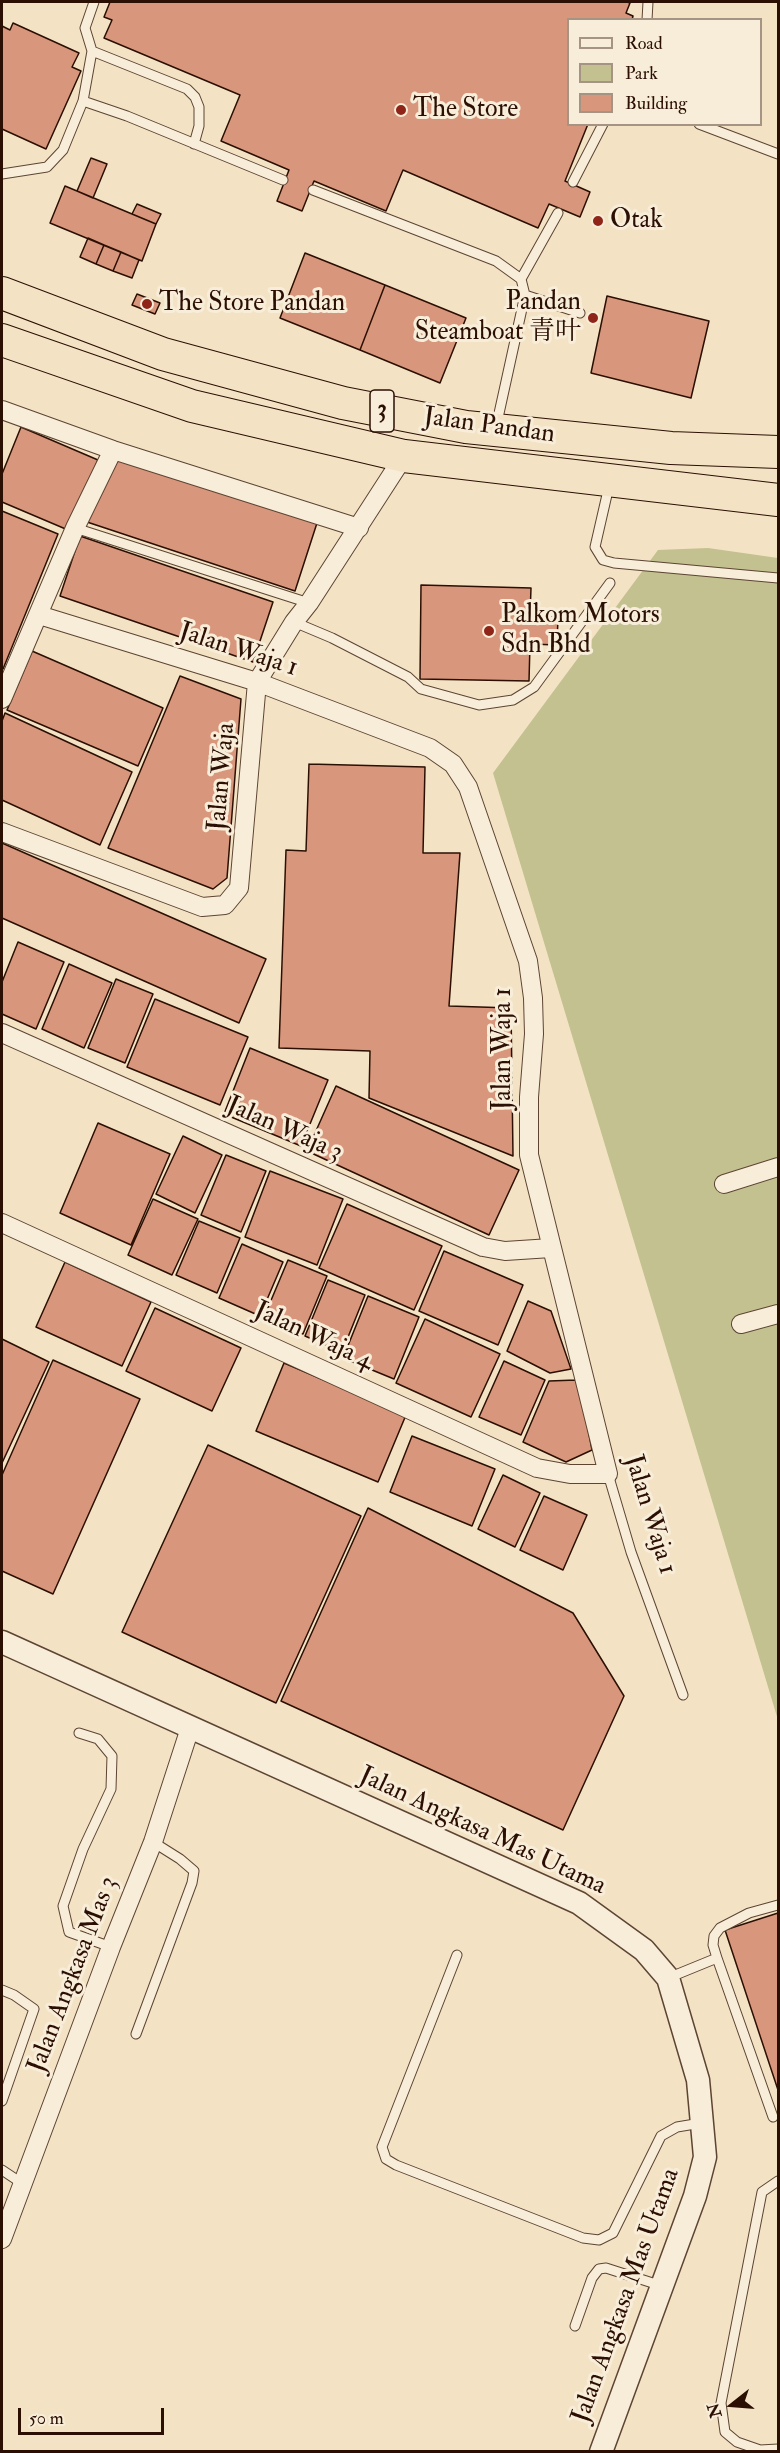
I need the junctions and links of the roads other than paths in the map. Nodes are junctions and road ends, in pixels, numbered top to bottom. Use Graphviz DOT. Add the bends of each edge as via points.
graph roads {
  1 [pos="94,2"];
  2 [pos="648,2"];
  3 [pos="647,18"];
  4 [pos="93,51"];
  5 [pos="83,101"];
  6 [pos="602,126"];
  7 [pos="704,126"];
  8 [pos="194,144"];
  9 [pos="778,154"];
  10 [pos="2,174"];
  11 [pos="283,180"];
  12 [pos="573,182"];
  13 [pos="313,190"];
  14 [pos="558,213"];
  15 [pos="521,279"];
  16 [pos="2,293"];
  17 [pos="525,295"];
  18 [pos="580,314"];
  19 [pos="2,340"];
  20 [pos="2,412"];
  21 [pos="495,429"];
  22 [pos="113,450"];
  23 [pos="778,452"];
  24 [pos="404,456"];
  25 [pos="610,481"];
  26 [pos="778,500"];
  27 [pos="75,528"];
  28 [pos="358,528"];
  29 [pos="778,578"];
  30 [pos="610,583"];
  31 [pos="309,603"];
  32 [pos="39,615"];
  33 [pos="294,622"];
  34 [pos="257,682"];
  35 [pos="2,699"];
  36 [pos="2,832"];
  37 [pos="2,1033"];
  38 [pos="778,1167"];
  39 [pos="724,1184"];
  40 [pos="2,1223"];
  41 [pos="551,1248"];
  42 [pos="778,1314"];
  43 [pos="741,1324"];
  44 [pos="608,1474"];
  45 [pos="2,1642"];
  46 [pos="683,1695"];
  47 [pos="190,1728"];
  48 [pos="79,1733"];
  49 [pos="153,1842"];
  50 [pos="778,1905"];
  51 [pos="111,1947"];
  52 [pos="457,1955"];
  53 [pos="717,1958"];
  54 [pos="668,1978"];
  55 [pos="2,1990"];
  56 [pos="136,2034"];
  57 [pos="2,2102"];
  58 [pos="773,2117"];
  59 [pos="703,2122"];
  60 [pos="2,2170"];
  61 [pos="778,2181"];
  62 [pos="23,2184"];
  63 [pos="2,2239"];
  64 [pos="662,2286"];
  65 [pos="575,2326"];
  66 [pos="778,2449"];
  67 [pos="601,2451"];
  1 -- 4 [label="lane" via="86,28"];
  2 -- 3 [label="lane"];
  4 -- 5 [label="lane"];
  4 -- 8 [label="lane" via="187,89 199,107"];
  5 -- 8 [label="lane"];
  5 -- 10 [label="lane" via="63,150 47,166"];
  6 -- 12 [label="lane"];
  7 -- 9 [label="lane"];
  8 -- 11 [label="lane"];
  13 -- 15 [label="lane" via="496,261"];
  14 -- 15 [label="lane"];
  15 -- 17 [label="lane"];
  16 -- 21 [label="highway, Jalan Pandan / 3" via="163,354 343,403"];
  17 -- 18 [label="lane"];
  17 -- 21 [label="lane"];
  19 -- 24 [label="highway, Jalan Pandan / 3" via="192,406"];
  20 -- 22 [label="street"];
  21 -- 23 [label="highway, Jalan Pandan / 3" via="671,448"];
  22 -- 27 [label="street"];
  22 -- 28 [label="street"];
  24 -- 25 [label="highway, Jalan Pandan / 3"];
  24 -- 28 [label="street, Jalan Waja"];
  25 -- 26 [label="highway, Jalan Pandan / 3"];
  25 -- 29 [label="lane" via="595,547 603,560"];
  27 -- 31 [label="lane"];
  27 -- 32 [label="street"];
  28 -- 31 [label="street, Jalan Waja"];
  30 -- 33 [label="lane" via="534,687 513,700 479,705 421,689 408,677"];
  31 -- 33 [label="street, Jalan Waja"];
  32 -- 34 [label="street, Jalan Waja 1"];
  32 -- 35 [label="street"];
  33 -- 34 [label="street, Jalan Waja"];
  34 -- 36 [label="street, Jalan Waja" via="239,888 225,905 202,907"];
  34 -- 41 [label="street, Jalan Waja 1" via="430,748 453,764 468,787 528,961 534,1034 529,1155"];
  37 -- 41 [label="street, Jalan Waja 3" via="483,1246 505,1251"];
  38 -- 39 [label="street"];
  40 -- 44 [label="street, Jalan Waja 4" via="537,1468 570,1474"];
  41 -- 44 [label="street, Jalan Waja 1"];
  42 -- 43 [label="street"];
  44 -- 46 [label="lane, Jalan Waja 1"];
  45 -- 47 [label="street, Jalan Angkasa Mas Utama"];
  47 -- 49 [label="street, Jalan Angkasa Mas 3"];
  47 -- 54 [label="street, Jalan Angkasa Mas Utama" via="579,1903 644,1950"];
  48 -- 51 [label="lane" via="98,1739 112,1756 111,1789 83,1849 63,1906 69,1932"];
  49 -- 51 [label="street, Jalan Angkasa Mas 3"];
  49 -- 56 [label="lane" via="194,1871"];
  50 -- 53 [label="lane" via="720,1928 713,1945"];
  51 -- 62 [label="street, Jalan Angkasa Mas 3"];
  52 -- 59 [label="lane" via="382,2147 386,2159 584,2238 599,2240 613,2233 660,2136 676,2127"];
  53 -- 54 [label="lane"];
  53 -- 58 [label="lane"];
  54 -- 59 [label="street, Jalan Angkasa Mas Utama" via="693,2060"];
  55 -- 57 [label="lane" via="34,2008"];
  59 -- 64 [label="street, Jalan Angkasa Mas Utama" via="705,2157"];
  60 -- 62 [label="lane"];
  61 -- 66 [label="lane" via="762,2193 721,2403 725,2432 737,2442 760,2450"];
  62 -- 63 [label="street, Jalan Angkasa Mas 3"];
  64 -- 65 [label="lane" via="599,2269"];
  64 -- 67 [label="street, Jalan Angkasa Mas Utama"];
}
